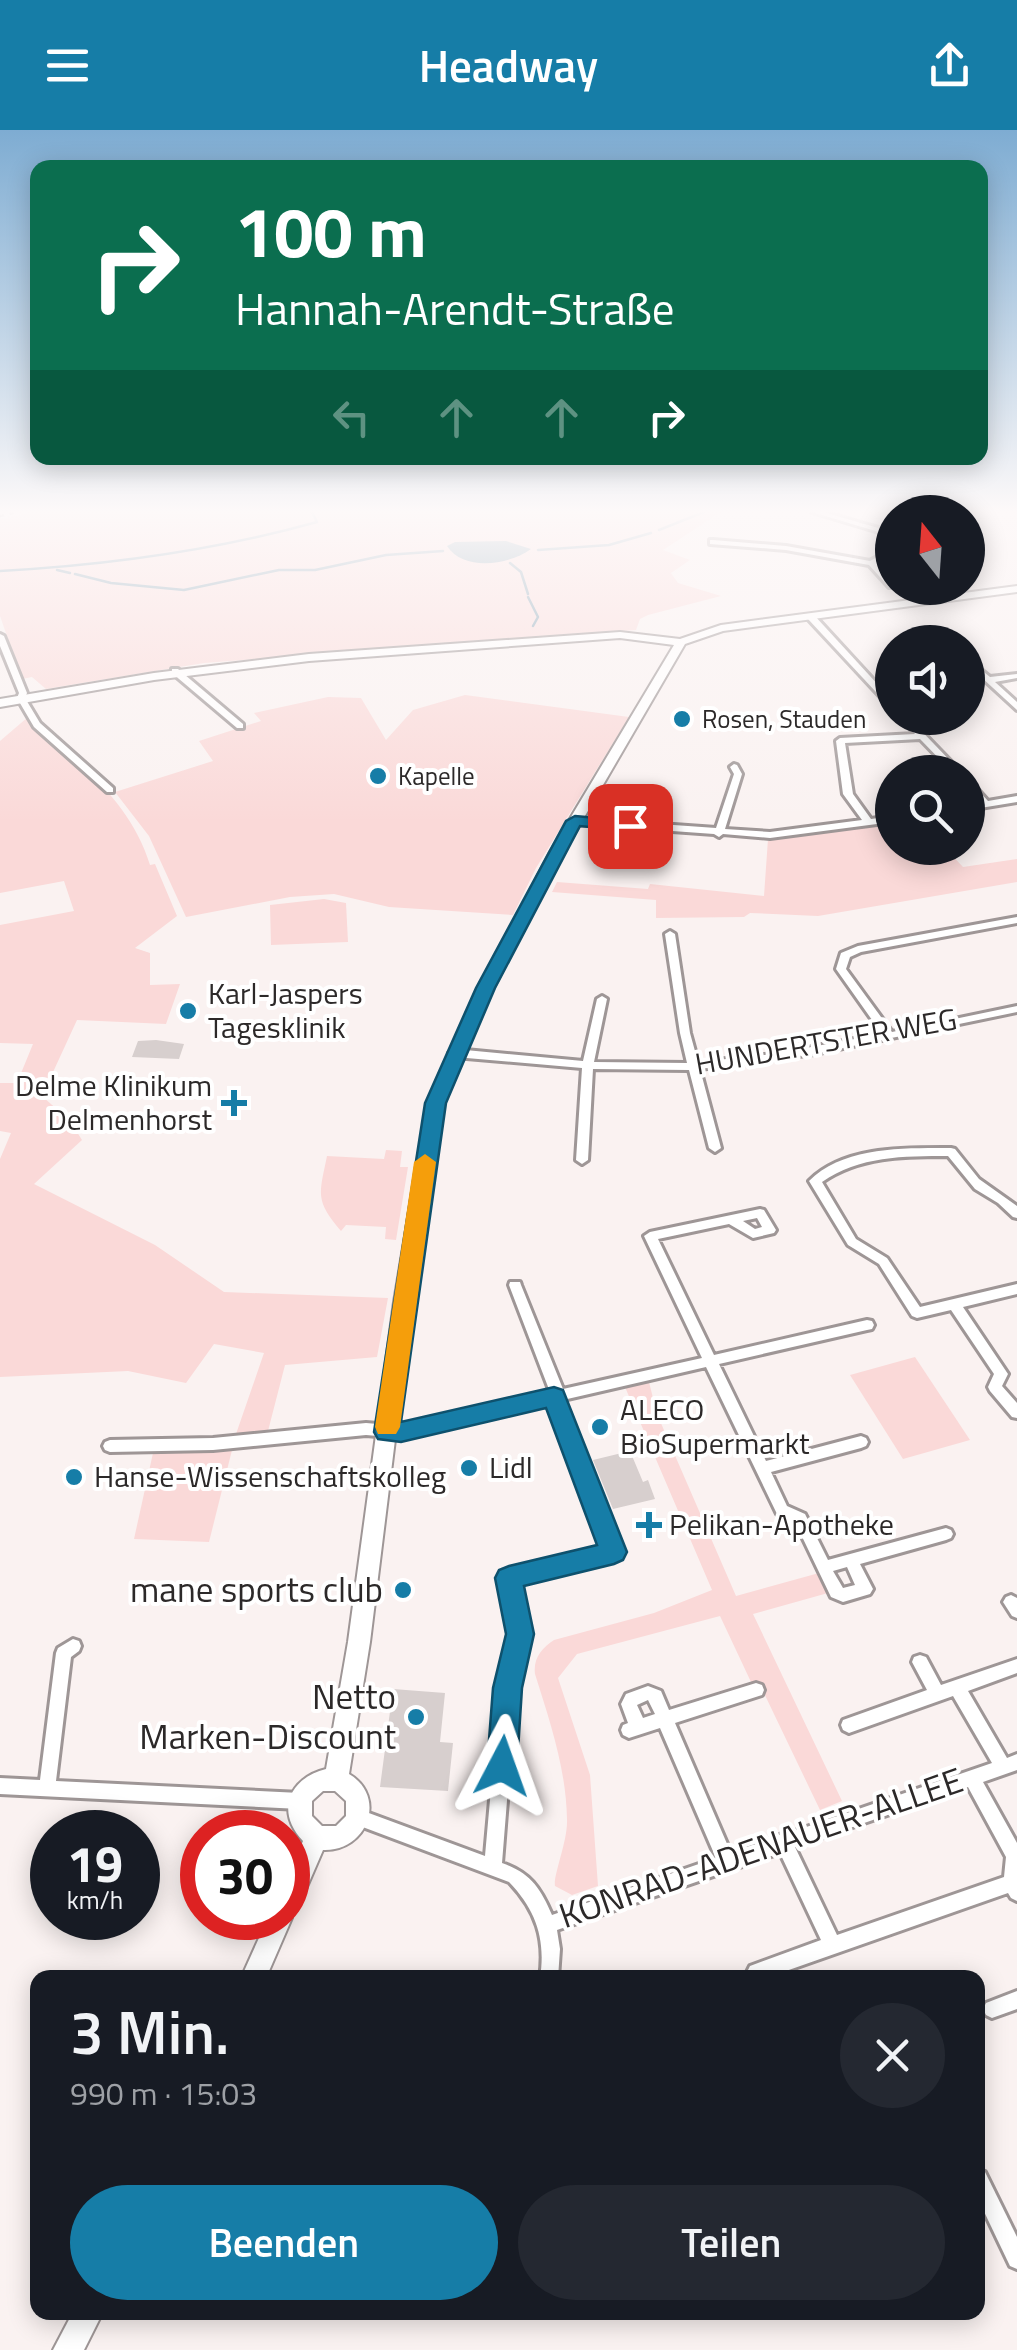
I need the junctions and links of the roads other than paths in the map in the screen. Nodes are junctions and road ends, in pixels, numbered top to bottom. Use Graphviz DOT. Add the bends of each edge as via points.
graph roads {
  1 [pos="822,616"];
  2 [pos="811,617"];
  3 [pos="687,639"];
  4 [pos="1,640"];
  5 [pos="175,671"];
  6 [pos="1017,676"];
  7 [pos="985,677"];
  8 [pos="988,680"];
  9 [pos="875,686"];
  10 [pos="21,698"];
  11 [pos="0,702"];
  12 [pos="1017,708"];
  13 [pos="240,726"];
  14 [pos="922,736"];
  15 [pos="940,755"];
  16 [pos="734,767"];
  17 [pos="110,790"];
  18 [pos="1017,799"];
  19 [pos="986,804"];
  20 [pos="575,821"];
  21 [pos="875,822"];
  22 [pos="869,823"];
  23 [pos="719,834"];
  24 [pos="1017,920"];
  25 [pos="670,934"];
  26 [pos="602,999"];
  27 [pos="1017,1008"];
  28 [pos="888,1034"];
  29 [pos="455,1053"];
  30 [pos="588,1065"];
  31 [pos="696,1066"];
  32 [pos="715,1148"];
  33 [pos="582,1160"];
  34 [pos="1017,1214"];
  35 [pos="731,1219"];
  36 [pos="514,1285"];
  37 [pos="1017,1289"];
  38 [pos="954,1304"];
  39 [pos="868,1324"];
  40 [pos="710,1361"];
  41 [pos="557,1396"];
  42 [pos="1017,1414"];
  43 [pos="387,1432"];
  44 [pos="862,1442"];
  45 [pos="110,1446"];
  46 [pos="762,1468"];
  47 [pos="946,1534"];
  48 [pos="851,1560"];
  49 [pos="824,1567"];
  50 [pos="74,1646"];
  51 [pos="920,1662"];
  52 [pos="1017,1666"];
  53 [pos="957,1687"];
  54 [pos="756,1690"];
  55 [pos="938,1693"];
  56 [pos="664,1718"];
  57 [pos="848,1725"];
  58 [pos="1010,1765"];
  59 [pos="972,1778"];
  60 [pos="336,1780"];
  61 [pos="0,1786"];
  62 [pos="47,1788"];
  63 [pos="300,1801"];
  64 [pos="358,1818"];
  65 [pos="317,1837"];
  66 [pos="783,1841"];
  67 [pos="310,1853"];
  68 [pos="726,1861"];
  69 [pos="493,1869"];
  70 [pos="1015,1878"];
  71 [pos="547,1925"];
  72 [pos="270,1940"];
  73 [pos="833,1945"];
  74 [pos="257,1970"];
  75 [pos="549,1970"];
  76 [pos="762,1970"];
  77 [pos="1017,2000"];
  78 [pos="992,2009"];
  79 [pos="985,2192"];
  80 [pos="1011,2240"];
  81 [pos="1017,2259"];
  82 [pos="85,2320"];
  83 [pos="68,2350"];
  1 -- 2 [label="main road"];
  2 -- 3 [label="main road"];
  2 -- 9 [label="street"];
  3 -- 5 [label="main road" via="634,634"];
  3 -- 20 [label="main road"];
  4 -- 10 [label="street"];
  5 -- 10 [label="main road"];
  5 -- 13 [label="street"];
  6 -- 8 [label="street"];
  7 -- 8 [label="street"];
  8 -- 12 [label="street"];
  10 -- 11 [label="main road"];
  10 -- 17 [label="street" via="37,725"];
  14 -- 15 [label="street"];
  14 -- 22 [label="street" via="840,741 848,794"];
  16 -- 23 [label="street" via="738,774"];
  18 -- 19 [label="street"];
  20 -- 23 [label="street"];
  20 -- 29 [label="main road"];
  21 -- 22 [label="street"];
  22 -- 23 [label="street"];
  24 -- 28 [label="street" via="845,956 841,969"];
  25 -- 31 [label="street"];
  26 -- 30 [label="street"];
  27 -- 28 [label="street, HUNDERTSTER WEG"];
  28 -- 31 [label="street, HUNDERTSTER WEG"];
  29 -- 30 [label="street, HUNDERTSTER WEG"];
  29 -- 43 [label="main road" via="430,1130"];
  30 -- 31 [label="street, HUNDERTSTER WEG"];
  30 -- 33 [label="street"];
  31 -- 32 [label="street"];
  34 -- 38 [label="street" via="1005,1198 971,1178 951,1152 831,1167 815,1181 852,1242 883,1261 917,1313"];
  35 -- 40 [label="street" via="650,1236"];
  36 -- 41 [label="street"];
  37 -- 38 [label="street"];
  38 -- 42 [label="street" via="1002,1374 995,1386"];
  39 -- 40 [label="street"];
  40 -- 41 [label="street"];
  40 -- 46 [label="street"];
  41 -- 43 [label="street"];
  41 -- 69 [label="street" via="614,1552 509,1578 520,1634 508,1688"];
  43 -- 45 [label="street"];
  43 -- 60 [label="main road"];
  44 -- 46 [label="street"];
  46 -- 49 [label="street" via="782,1510 800,1518"];
  47 -- 48 [label="street"];
  48 -- 49 [label="street"];
  48 -- 49 [label="street" via="865,1589 836,1592"];
  50 -- 62 [label="street" via="64,1653"];
  51 -- 55 [label="street"];
  52 -- 53 [label="street"];
  53 -- 55 [label="street"];
  53 -- 58 [label="street"];
  54 -- 56 [label="street"];
  55 -- 57 [label="street"];
  56 -- 56 [label="street" via="633,1728 629,1704 648,1693"];
  56 -- 68 [label="street"];
  58 -- 59 [label="street, KONRAD-ADENAUER-ALLEE"];
  59 -- 66 [label="street, KONRAD-ADENAUER-ALLEE"];
  59 -- 70 [label="street" via="1015,1856"];
  60 -- 63 [label="main road" via="308,1789"];
  60 -- 64 [label="main road" via="355,1793"];
  61 -- 62 [label="street"];
  62 -- 63 [label="street"];
  63 -- 65 [label="main road" via="300,1823"];
  64 -- 65 [label="main road" via="334,1838"];
  64 -- 69 [label="street, KONRAD-ADENAUER-ALLEE"];
  65 -- 67 [label="main road"];
  66 -- 68 [label="street, KONRAD-ADENAUER-ALLEE"];
  66 -- 73 [label="street"];
  68 -- 71 [label="street, KONRAD-ADENAUER-ALLEE"];
  69 -- 71 [label="street, KONRAD-ADENAUER-ALLEE" via="534,1892"];
  70 -- 73 [label="street"];
  71 -- 75 [label="street"];
  72 -- 74 [label="main road"];
  73 -- 76 [label="street"];
  77 -- 78 [label="street"];
  79 -- 80 [label="street"];
  80 -- 81 [label="street"];
  82 -- 83 [label="main road"];
}
